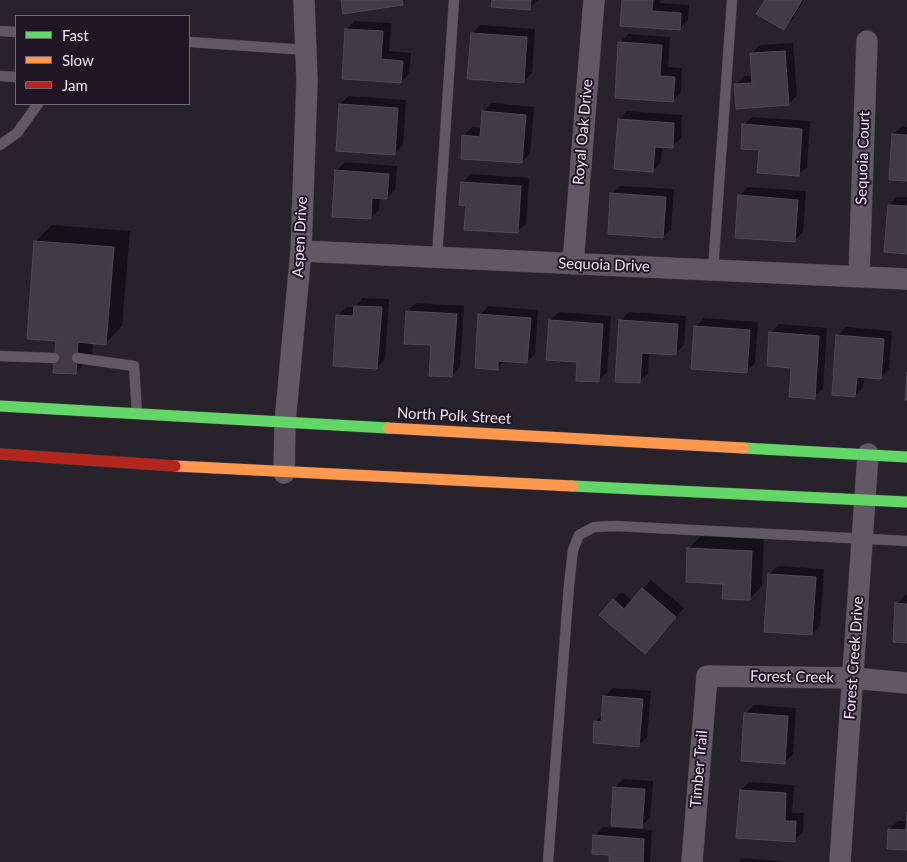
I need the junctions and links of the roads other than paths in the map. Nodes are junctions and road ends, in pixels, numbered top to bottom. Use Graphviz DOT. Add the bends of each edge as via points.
graph roads {
  1 [pos="304,0"];
  2 [pos="454,0"];
  3 [pos="594,0"];
  4 [pos="732,0"];
  5 [pos="0,31"];
  6 [pos="15,32"];
  7 [pos="867,41"];
  8 [pos="190,42"];
  9 [pos="306,50"];
  10 [pos="0,76"];
  11 [pos="15,77"];
  12 [pos="37,105"];
  13 [pos="0,145"];
  14 [pos="301,250"];
  15 [pos="437,257"];
  16 [pos="573,264"];
  17 [pos="713,270"];
  18 [pos="859,276"];
  19 [pos="907,279"];
  20 [pos="0,356"];
  21 [pos="54,358"];
  22 [pos="77,358"];
  23 [pos="0,406"];
  24 [pos="137,414"];
  25 [pos="285,422"];
  26 [pos="0,454"];
  27 [pos="868,454"];
  28 [pos="907,457"];
  29 [pos="284,473"];
  30 [pos="865,500"];
  31 [pos="907,502"];
  32 [pos="862,539"];
  33 [pos="907,541"];
  34 [pos="707,676"];
  35 [pos="853,678"];
  36 [pos="907,683"];
  37 [pos="548,862"];
  38 [pos="692,862"];
  39 [pos="840,862"];
  1 -- 9 [label="street, Aspen Drive"];
  2 -- 15 [label="lane"];
  3 -- 16 [label="street, Royal Oak Drive"];
  4 -- 17 [label="lane"];
  5 -- 6 [label="lane"];
  7 -- 18 [label="street, Sequoia Court"];
  8 -- 9 [label="lane"];
  9 -- 14 [label="street, Aspen Drive"];
  10 -- 11 [label="lane"];
  12 -- 13 [label="lane" via="17,133"];
  14 -- 15 [label="street, Sequoia Drive"];
  14 -- 25 [label="street, Aspen Drive"];
  15 -- 16 [label="street, Sequoia Drive"];
  16 -- 17 [label="street, Sequoia Drive"];
  17 -- 18 [label="street, Sequoia Drive"];
  18 -- 19 [label="street, Sequoia Drive"];
  20 -- 21 [label="lane"];
  22 -- 24 [label="lane" via="134,366"];
  23 -- 24 [label="main road, North Polk Street"];
  24 -- 25 [label="main road, North Polk Street"];
  25 -- 27 [label="main road, North Polk Street"];
  25 -- 29 [label="street, Aspen Drive"];
  26 -- 29 [label="main road"];
  27 -- 28 [label="main road, North Polk Street"];
  27 -- 30 [label="street, Forest Creek Drive"];
  29 -- 30 [label="main road"];
  30 -- 31 [label="main road"];
  30 -- 32 [label="street, Forest Creek Drive"];
  32 -- 33 [label="lane"];
  32 -- 35 [label="street, Forest Creek Drive"];
  32 -- 37 [label="lane" via="615,526 594,527 579,536 573,550 569,585"];
  34 -- 35 [label="street, Forest Creek"];
  34 -- 38 [label="street, Timber Trail"];
  35 -- 36 [label="street, Forest Creek"];
  35 -- 39 [label="street, Forest Creek Drive"];
}
